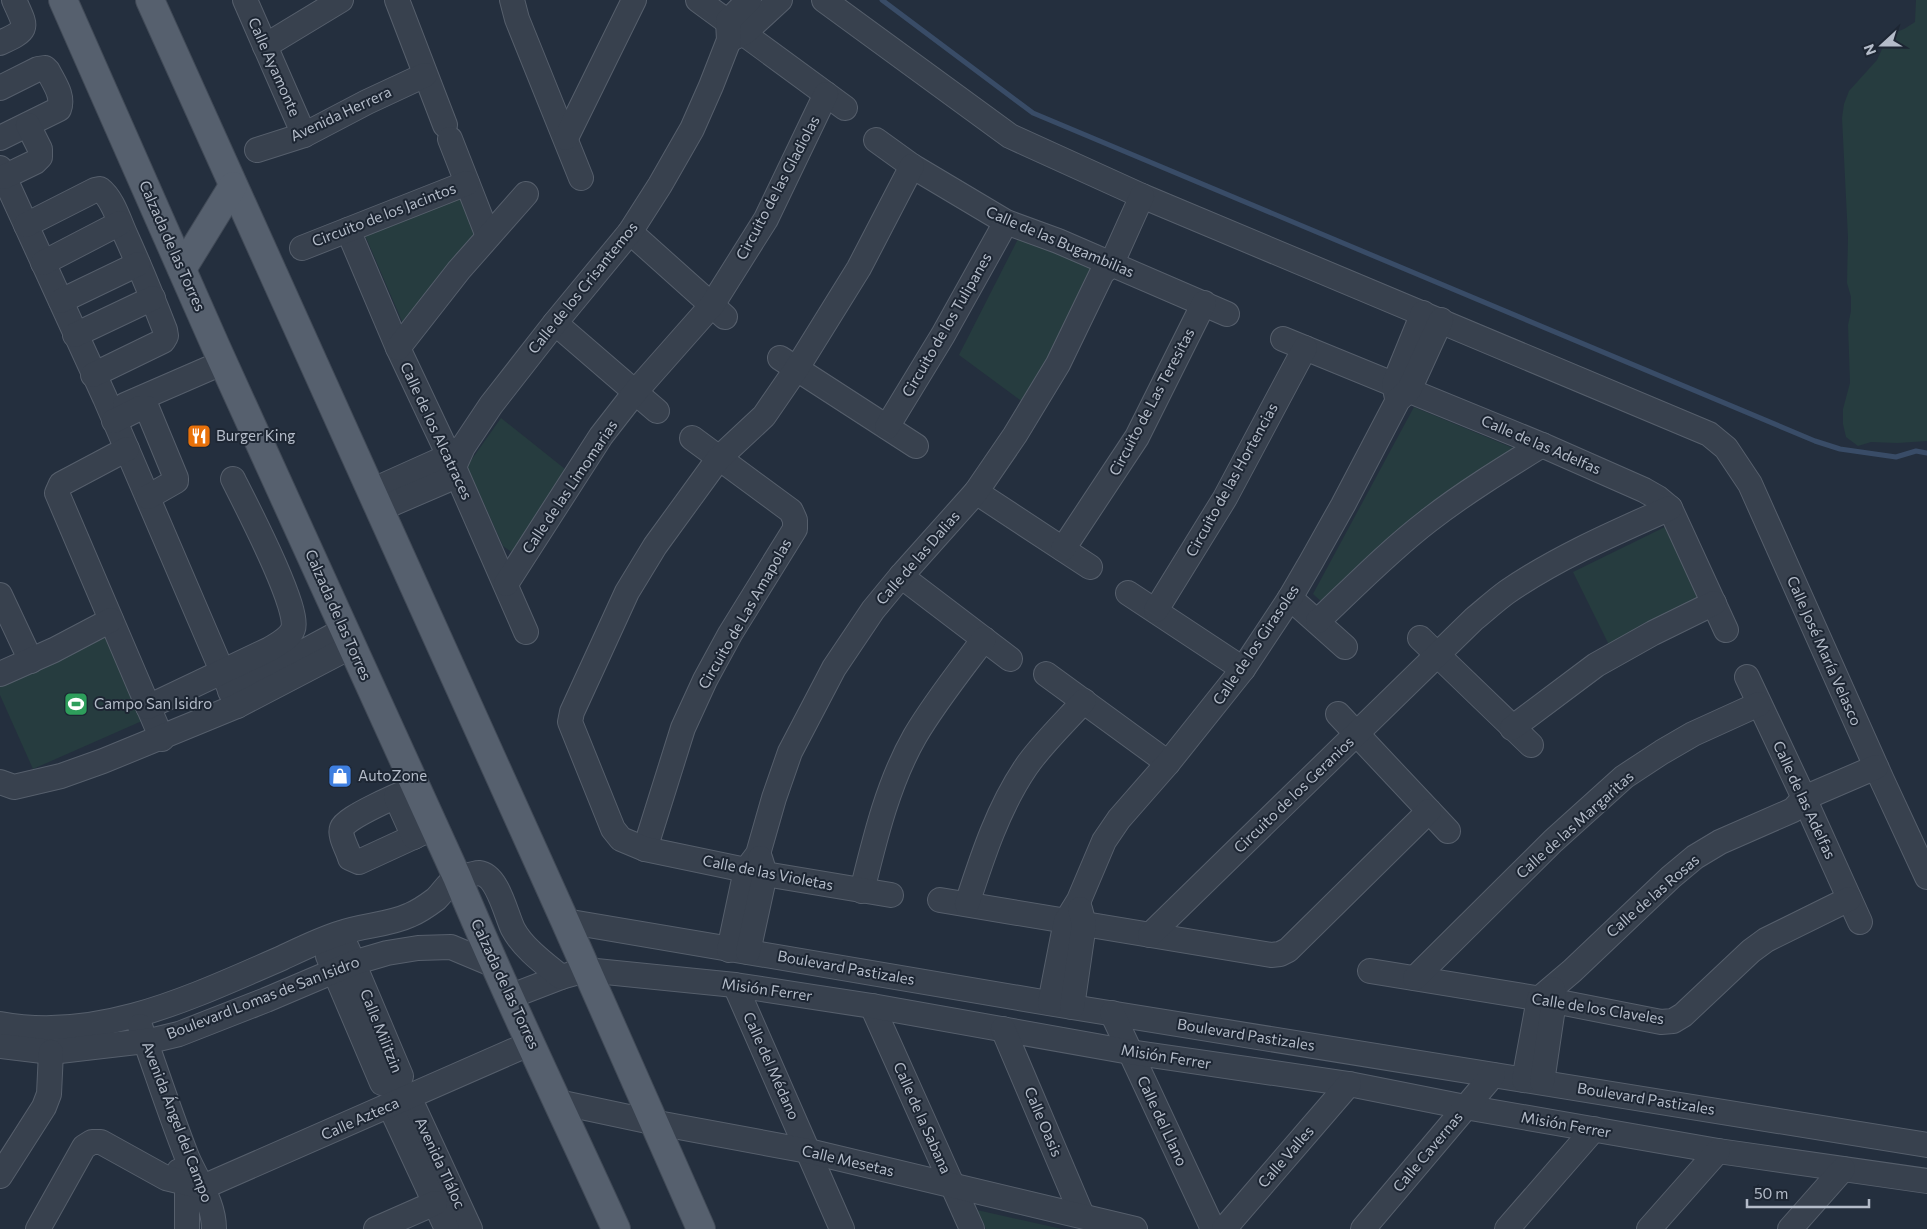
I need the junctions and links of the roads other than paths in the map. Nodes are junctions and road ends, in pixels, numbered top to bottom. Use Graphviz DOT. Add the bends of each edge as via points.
graph roads {
  1 [pos="14,0"];
  2 [pos="63,0"];
  3 [pos="150,0"];
  4 [pos="245,0"];
  5 [pos="341,0"];
  6 [pos="397,0"];
  7 [pos="512,0"];
  8 [pos="634,0"];
  9 [pos="698,0"];
  10 [pos="749,0"];
  11 [pos="780,0"];
  12 [pos="824,0"];
  13 [pos="734,31"];
  14 [pos="0,43"];
  15 [pos="265,46"];
  16 [pos="425,76"];
  17 [pos="0,88"];
  18 [pos="28,125"];
  19 [pos="304,135"];
  20 [pos="0,138"];
  21 [pos="566,138"];
  22 [pos="876,140"];
  23 [pos="257,150"];
  24 [pos="912,166"];
  25 [pos="2,172"];
  26 [pos="581,178"];
  27 [pos="467,183"];
  28 [pos="234,186"];
  29 [pos="1134,192"];
  30 [pos="526,194"];
  31 [pos="1006,222"];
  32 [pos="120,223"];
  33 [pos="26,225"];
  34 [pos="348,230"];
  35 [pos="630,232"];
  36 [pos="488,236"];
  37 [pos="302,248"];
  38 [pos="43,263"];
  39 [pos="138,264"];
  40 [pos="1104,266"];
  41 [pos="182,269"];
  42 [pos="153,298"];
  43 [pos="61,301"];
  44 [pos="1204,303"];
  45 [pos="718,311"];
  46 [pos="1227,314"];
  47 [pos="1432,316"];
  48 [pos="555,323"];
  49 [pos="75,335"];
  50 [pos="1283,338"];
  51 [pos="398,348"];
  52 [pos="1305,348"];
  53 [pos="220,355"];
  54 [pos="788,363"];
  55 [pos="93,375"];
  56 [pos="636,391"];
  57 [pos="1400,391"];
  58 [pos="110,410"];
  59 [pos="657,411"];
  60 [pos="887,427"];
  61 [pos="692,438"];
  62 [pos="1542,445"];
  63 [pos="916,446"];
  64 [pos="127,449"];
  65 [pos="455,457"];
  66 [pos="719,458"];
  67 [pos="234,479"];
  68 [pos="976,492"];
  69 [pos="148,497"];
  70 [pos="376,500"];
  71 [pos="1670,508"];
  72 [pos="1063,549"];
  73 [pos="1090,567"];
  74 [pos="901,576"];
  75 [pos="506,584"];
  76 [pos="1128,593"];
  77 [pos="0,595"];
  78 [pos="1290,598"];
  79 [pos="1714,603"];
  80 [pos="1156,610"];
  81 [pos="111,620"];
  82 [pos="1318,621"];
  83 [pos="1726,630"];
  84 [pos="8,632"];
  85 [pos="526,632"];
  86 [pos="348,638"];
  87 [pos="1420,638"];
  88 [pos="984,639"];
  89 [pos="1345,648"];
  90 [pos="1437,654"];
  91 [pos="1010,659"];
  92 [pos="31,660"];
  93 [pos="1243,669"];
  94 [pos="0,674"];
  95 [pos="1046,674"];
  96 [pos="1747,677"];
  97 [pos="230,690"];
  98 [pos="1084,701"];
  99 [pos="1759,704"];
  100 [pos="148,707"];
  101 [pos="1338,714"];
  102 [pos="1512,728"];
  103 [pos="1357,733"];
  104 [pos="162,738"];
  105 [pos="1531,745"];
  106 [pos="1168,763"];
  107 [pos="1879,773"];
  108 [pos="0,782"];
  109 [pos="406,792"];
  110 [pos="1802,807"];
  111 [pos="1429,810"];
  112 [pos="1448,831"];
  113 [pos="424,832"];
  114 [pos="645,849"];
  115 [pos="757,866"];
  116 [pos="457,877"];
  117 [pos="1927,877"];
  118 [pos="862,890"];
  119 [pos="891,895"];
  120 [pos="1849,899"];
  121 [pos="940,900"];
  122 [pos="967,904"];
  123 [pos="565,921"];
  124 [pos="1860,922"];
  125 [pos="1075,923"];
  126 [pos="1150,935"];
  127 [pos="331,937"];
  128 [pos="739,951"];
  129 [pos="494,965"];
  130 [pos="343,967"];
  131 [pos="1370,971"];
  132 [pos="574,973"];
  133 [pos="1415,978"];
  134 [pos="735,985"];
  135 [pos="509,997"];
  136 [pos="1549,997"];
  137 [pos="1061,1005"];
  138 [pos="872,1006"];
  139 [pos="1112,1013"];
  140 [pos="128,1017"];
  141 [pos="0,1024"];
  142 [pos="1003,1029"];
  143 [pos="137,1041"];
  144 [pos="531,1042"];
  145 [pos="0,1046"];
  146 [pos="51,1052"];
  147 [pos="1130,1052"];
  148 [pos="1493,1075"];
  149 [pos="1533,1081"];
  150 [pos="1349,1084"];
  151 [pos="400,1101"];
  152 [pos="558,1102"];
  153 [pos="1465,1107"];
  154 [pos="652,1122"];
  155 [pos="1594,1130"];
  156 [pos="1927,1145"];
  157 [pos="808,1151"];
  158 [pos="1718,1151"];
  159 [pos="1843,1169"];
  160 [pos="0,1176"];
  161 [pos="1927,1180"];
  162 [pos="952,1184"];
  163 [pos="195,1185"];
  164 [pos="435,1203"];
  165 [pos="1082,1215"];
  166 [pos="39,1229"];
  167 [pos="187,1229"];
  168 [pos="214,1229"];
  169 [pos="376,1229"];
  170 [pos="447,1229"];
  171 [pos="470,1229"];
  172 [pos="616,1229"];
  173 [pos="701,1229"];
  174 [pos="842,1229"];
  175 [pos="972,1229"];
  176 [pos="1135,1229"];
  177 [pos="1213,1229"];
  178 [pos="1224,1229"];
  179 [pos="1363,1229"];
  180 [pos="1507,1229"];
  181 [pos="1649,1229"];
  182 [pos="1790,1229"];
  1 -- 14 [label="street" via="24,28 21,33"];
  2 -- 41 [label="main road, Calzada de las Torres"];
  3 -- 28 [label="main road"];
  4 -- 15 [label="street, Calle Ayamonte"];
  5 -- 15 [label="street"];
  6 -- 16 [label="street, Circuito de los Jacintos"];
  7 -- 21 [label="street"];
  8 -- 21 [label="street"];
  9 -- 13 [label="street"];
  10 -- 13 [label="street, Calle de los Crisantemos"];
  11 -- 13 [label="street, Calle de los Crisantemos"];
  12 -- 29 [label="street, Calle José María Velasco" via="1010,136"];
  13 -- 35 [label="street, Calle de los Crisantemos" via="692,130"];
  13 -- 45 [label="street, Circuito de las Gladiolas" via="835,101 766,219"];
  15 -- 19 [label="street, Calle Ayamonte"];
  16 -- 19 [label="street, Avenida Herrera"];
  16 -- 27 [label="street, Circuito de los Jacintos"];
  17 -- 18 [label="street" via="38,69 48,71 60,96 59,109"];
  18 -- 20 [label="street"];
  18 -- 25 [label="street" via="40,149 40,157 35,162"];
  19 -- 23 [label="street, Avenida Herrera"];
  21 -- 26 [label="street"];
  22 -- 24 [label="street, Calle de las Bugambilias"];
  24 -- 31 [label="street, Calle de las Bugambilias"];
  24 -- 54 [label="street" via="859,268"];
  25 -- 33 [label="street"];
  27 -- 34 [label="street, Circuito de los Jacintos"];
  27 -- 36 [label="street, Circuito de los Jacintos"];
  28 -- 41 [label="main road"];
  28 -- 70 [label="main road"];
  29 -- 40 [label="street, Calle de las Dalias"];
  29 -- 47 [label="street, Calle José María Velasco"];
  30 -- 36 [label="street"];
  31 -- 40 [label="street, Calle de las Bugambilias" via="1058,241"];
  31 -- 60 [label="street, Circuito de los Tulipanes"];
  32 -- 33 [label="street" via="100,189"];
  32 -- 38 [label="street"];
  32 -- 39 [label="street"];
  33 -- 38 [label="street"];
  34 -- 37 [label="street, Circuito de los Jacintos"];
  34 -- 51 [label="street, Calle de los Alcatraces"];
  35 -- 45 [label="street"];
  35 -- 48 [label="street, Calle de los Crisantemos"];
  36 -- 51 [label="street"];
  38 -- 43 [label="street"];
  39 -- 42 [label="street"];
  39 -- 43 [label="street"];
  40 -- 44 [label="street, Calle de las Bugambilias"];
  40 -- 68 [label="street, Calle de las Dalias" via="1058,364"];
  41 -- 53 [label="main road, Calzada de las Torres"];
  42 -- 49 [label="street"];
  42 -- 55 [label="street" via="165,330 163,341"];
  43 -- 49 [label="street"];
  44 -- 46 [label="street, Calle de las Bugambilias"];
  44 -- 72 [label="street, Circuito de Las Teresitas" via="1137,437"];
  45 -- 56 [label="street, Circuito de las Gladiolas"];
  47 -- 57 [label="street, Calle de los Girasoles"];
  47 -- 107 [label="street, Calle José María Velasco" via="1709,434 1726,448 1750,484"];
  48 -- 56 [label="street"];
  48 -- 65 [label="street, Calle de los Crisantemos"];
  49 -- 55 [label="street"];
  50 -- 52 [label="street, Calle de las Adelfas"];
  51 -- 65 [label="street, Calle de los Alcatraces"];
  52 -- 57 [label="street, Calle de las Adelfas"];
  52 -- 80 [label="street, Circuito de las Hortencias" via="1220,505"];
  53 -- 58 [label="street"];
  53 -- 86 [label="main road, Calzada de las Torres"];
  54 -- 60 [label="street"];
  54 -- 66 [label="street" via="764,416"];
  55 -- 58 [label="street"];
  56 -- 59 [label="street"];
  56 -- 75 [label="street, Calle de las Limomarias" via="601,436"];
  57 -- 62 [label="street, Calle de las Adelfas"];
  57 -- 78 [label="street, Calle de los Girasoles" via="1343,505"];
  58 -- 64 [label="street"];
  58 -- 69 [label="street" via="147,408 176,478 172,485"];
  60 -- 63 [label="street"];
  61 -- 66 [label="street, Circuito de Las Amapolas"];
  62 -- 71 [label="street, Calle de las Adelfas" via="1644,490"];
  62 -- 82 [label="street" via="1428,521"];
  64 -- 69 [label="street"];
  64 -- 81 [label="street" via="61,484 57,493"];
  65 -- 70 [label="street, Calle de los Crisantemos" via="445,481"];
  65 -- 75 [label="street, Calle de los Alcatraces"];
  66 -- 114 [label="street" via="655,546 627,592 570,722 613,829 620,839"];
  66 -- 114 [label="street, Circuito de Las Amapolas" via="791,512 795,529 705,680 683,728"];
  67 -- 97 [label="street" via="285,589 294,616 294,629"];
  68 -- 72 [label="street"];
  68 -- 74 [label="street, Calle de las Dalias"];
  69 -- 97 [label="street"];
  70 -- 123 [label="main road"];
  71 -- 79 [label="street, Calle de las Adelfas"];
  71 -- 90 [label="street, Circuito de los Geranios" via="1572,553 1527,579 1505,593"];
  72 -- 73 [label="street"];
  74 -- 88 [label="street"];
  74 -- 115 [label="street, Calle de las Dalias" via="873,610 834,668 790,752 774,798"];
  75 -- 85 [label="street, Calle de los Alcatraces"];
  76 -- 80 [label="street"];
  77 -- 84 [label="street"];
  78 -- 82 [label="street"];
  78 -- 93 [label="street, Calle de los Girasoles"];
  79 -- 83 [label="street, Calle de las Adelfas"];
  79 -- 102 [label="street" via="1596,665"];
  80 -- 93 [label="street"];
  81 -- 92 [label="street"];
  81 -- 100 [label="street"];
  82 -- 89 [label="street"];
  84 -- 92 [label="street"];
  86 -- 97 [label="street"];
  86 -- 109 [label="main road, Calzada de las Torres"];
  87 -- 90 [label="street"];
  88 -- 91 [label="street"];
  88 -- 118 [label="street" via="915,736 893,783 875,836"];
  90 -- 102 [label="street"];
  90 -- 103 [label="street, Circuito de los Geranios"];
  92 -- 94 [label="street"];
  93 -- 106 [label="street, Calle de los Girasoles"];
  95 -- 98 [label="street"];
  96 -- 99 [label="street, Calle de las Adelfas"];
  97 -- 100 [label="street"];
  97 -- 104 [label="street"];
  98 -- 106 [label="street"];
  98 -- 122 [label="street" via="1026,767 1006,801"];
  99 -- 110 [label="street, Calle de las Adelfas"];
  99 -- 133 [label="street, Calle de las Margaritas" via="1693,734 1624,777"];
  100 -- 104 [label="street"];
  101 -- 103 [label="street"];
  102 -- 105 [label="street"];
  103 -- 111 [label="street"];
  103 -- 126 [label="street, Circuito de los Geranios"];
  104 -- 108 [label="street" via="61,776 14,788"];
  106 -- 125 [label="street, Calle de los Girasoles" via="1104,841 1079,900"];
  107 -- 110 [label="street, Calle de las Rosas"];
  107 -- 117 [label="street, Calle José María Velasco"];
  109 -- 113 [label="main road, Calzada de las Torres"];
  109 -- 113 [label="street" via="345,823 342,834 350,858 359,862"];
  110 -- 120 [label="street, Calle de las Adelfas"];
  110 -- 136 [label="street, Calle de las Rosas" via="1720,842 1695,857 1670,877"];
  111 -- 112 [label="street"];
  111 -- 126 [label="street" via="1288,950 1280,954"];
  113 -- 116 [label="main road, Calzada de las Torres"];
  114 -- 115 [label="street, Calle de las Violetas"];
  115 -- 118 [label="street, Calle de las Violetas"];
  115 -- 128 [label="street, Calle de las Dalias"];
  116 -- 127 [label="street, Boulevard Lomas de San Isidro" via="423,909 409,916"];
  116 -- 129 [label="main road, Calzada de las Torres"];
  116 -- 132 [label="street" via="479,873 487,877 498,892 514,931 541,961"];
  118 -- 119 [label="street, Calle de las Violetas"];
  120 -- 124 [label="street, Calle de las Adelfas"];
  120 -- 136 [label="street, Calle de los Claveles" via="1766,940 1683,1015 1672,1021 1661,1022"];
  121 -- 122 [label="street"];
  122 -- 125 [label="street"];
  123 -- 128 [label="street, Boulevard Pastizales"];
  123 -- 132 [label="main road"];
  125 -- 126 [label="street"];
  125 -- 137 [label="street, Calle de los Girasoles"];
  127 -- 130 [label="street"];
  127 -- 140 [label="street, Boulevard Lomas de San Isidro" via="218,986"];
  128 -- 137 [label="street, Boulevard Pastizales"];
  129 -- 130 [label="street, Boulevard Lomas de San Isidro" via="451,947 387,953"];
  129 -- 135 [label="main road, Calzada de las Torres"];
  130 -- 143 [label="street, Boulevard Lomas de San Isidro" via="179,1034"];
  131 -- 133 [label="street, Calle de los Claveles"];
  132 -- 134 [label="street, Misión Ferrer"];
  132 -- 135 [label="street"];
  132 -- 154 [label="main road"];
  133 -- 136 [label="street, Calle de los Claveles"];
  134 -- 138 [label="street, Misión Ferrer"];
  134 -- 157 [label="street, Calle del Médano"];
  135 -- 144 [label="main road, Calzada de las Torres"];
  136 -- 149 [label="street"];
  137 -- 139 [label="street, Boulevard Pastizales"];
  138 -- 142 [label="street, Misión Ferrer"];
  138 -- 162 [label="street, Calle de la Sabana"];
  139 -- 147 [label="street, Calle del Llano"];
  139 -- 148 [label="street, Boulevard Pastizales"];
  140 -- 141 [label="street, Boulevard Lomas de San Isidro" via="77,1027"];
  140 -- 143 [label="street, Avenida Ángel del Campo"];
  142 -- 147 [label="street, Misión Ferrer"];
  142 -- 165 [label="street, Calle Oasis"];
  143 -- 146 [label="street, Boulevard Lomas de San Isidro"];
  143 -- 163 [label="street, Avenida Ángel del Campo" via="188,1158"];
  144 -- 151 [label="street, Calle Azteca"];
  144 -- 152 [label="main road, Calzada de las Torres"];
  145 -- 146 [label="street, Boulevard Lomas de San Isidro"];
  146 -- 160 [label="street" via="49,1094 44,1107"];
  147 -- 150 [label="street, Misión Ferrer"];
  147 -- 177 [label="street, Calle del Llano"];
  148 -- 149 [label="street, Boulevard Pastizales"];
  148 -- 153 [label="street, Calle Cavernas"];
  149 -- 156 [label="street, Boulevard Pastizales"];
  150 -- 153 [label="street, Misión Ferrer"];
  150 -- 178 [label="street, Calle Valles"];
  151 -- 163 [label="street, Calle Azteca"];
  151 -- 164 [label="street, Avenida Tláloc"];
  151 -- 171 [label="street, Avenida Tláloc"];
  152 -- 154 [label="street, Calle Mesetas"];
  152 -- 172 [label="main road, Calzada de las Torres"];
  153 -- 155 [label="street, Misión Ferrer"];
  153 -- 179 [label="street, Calle Cavernas"];
  154 -- 157 [label="street, Calle Mesetas"];
  154 -- 173 [label="main road"];
  155 -- 158 [label="street, Misión Ferrer"];
  155 -- 180 [label="street"];
  157 -- 162 [label="street, Calle Mesetas"];
  157 -- 174 [label="street, Calle del Médano"];
  158 -- 159 [label="street, Misión Ferrer"];
  158 -- 181 [label="street"];
  159 -- 161 [label="street, Misión Ferrer"];
  159 -- 182 [label="street"];
  162 -- 165 [label="street, Calle Mesetas"];
  162 -- 175 [label="street, Calle de la Sabana"];
  163 -- 166 [label="street" via="166,1178 102,1142 92,1142 84,1147"];
  163 -- 167 [label="street, Avenida Ángel del Campo"];
  163 -- 168 [label="street, Avenida Ángel del Campo" via="214,1220"];
  164 -- 169 [label="street"];
  164 -- 170 [label="street, Avenida Tláloc"];
  165 -- 176 [label="street, Calle Mesetas"];
}
